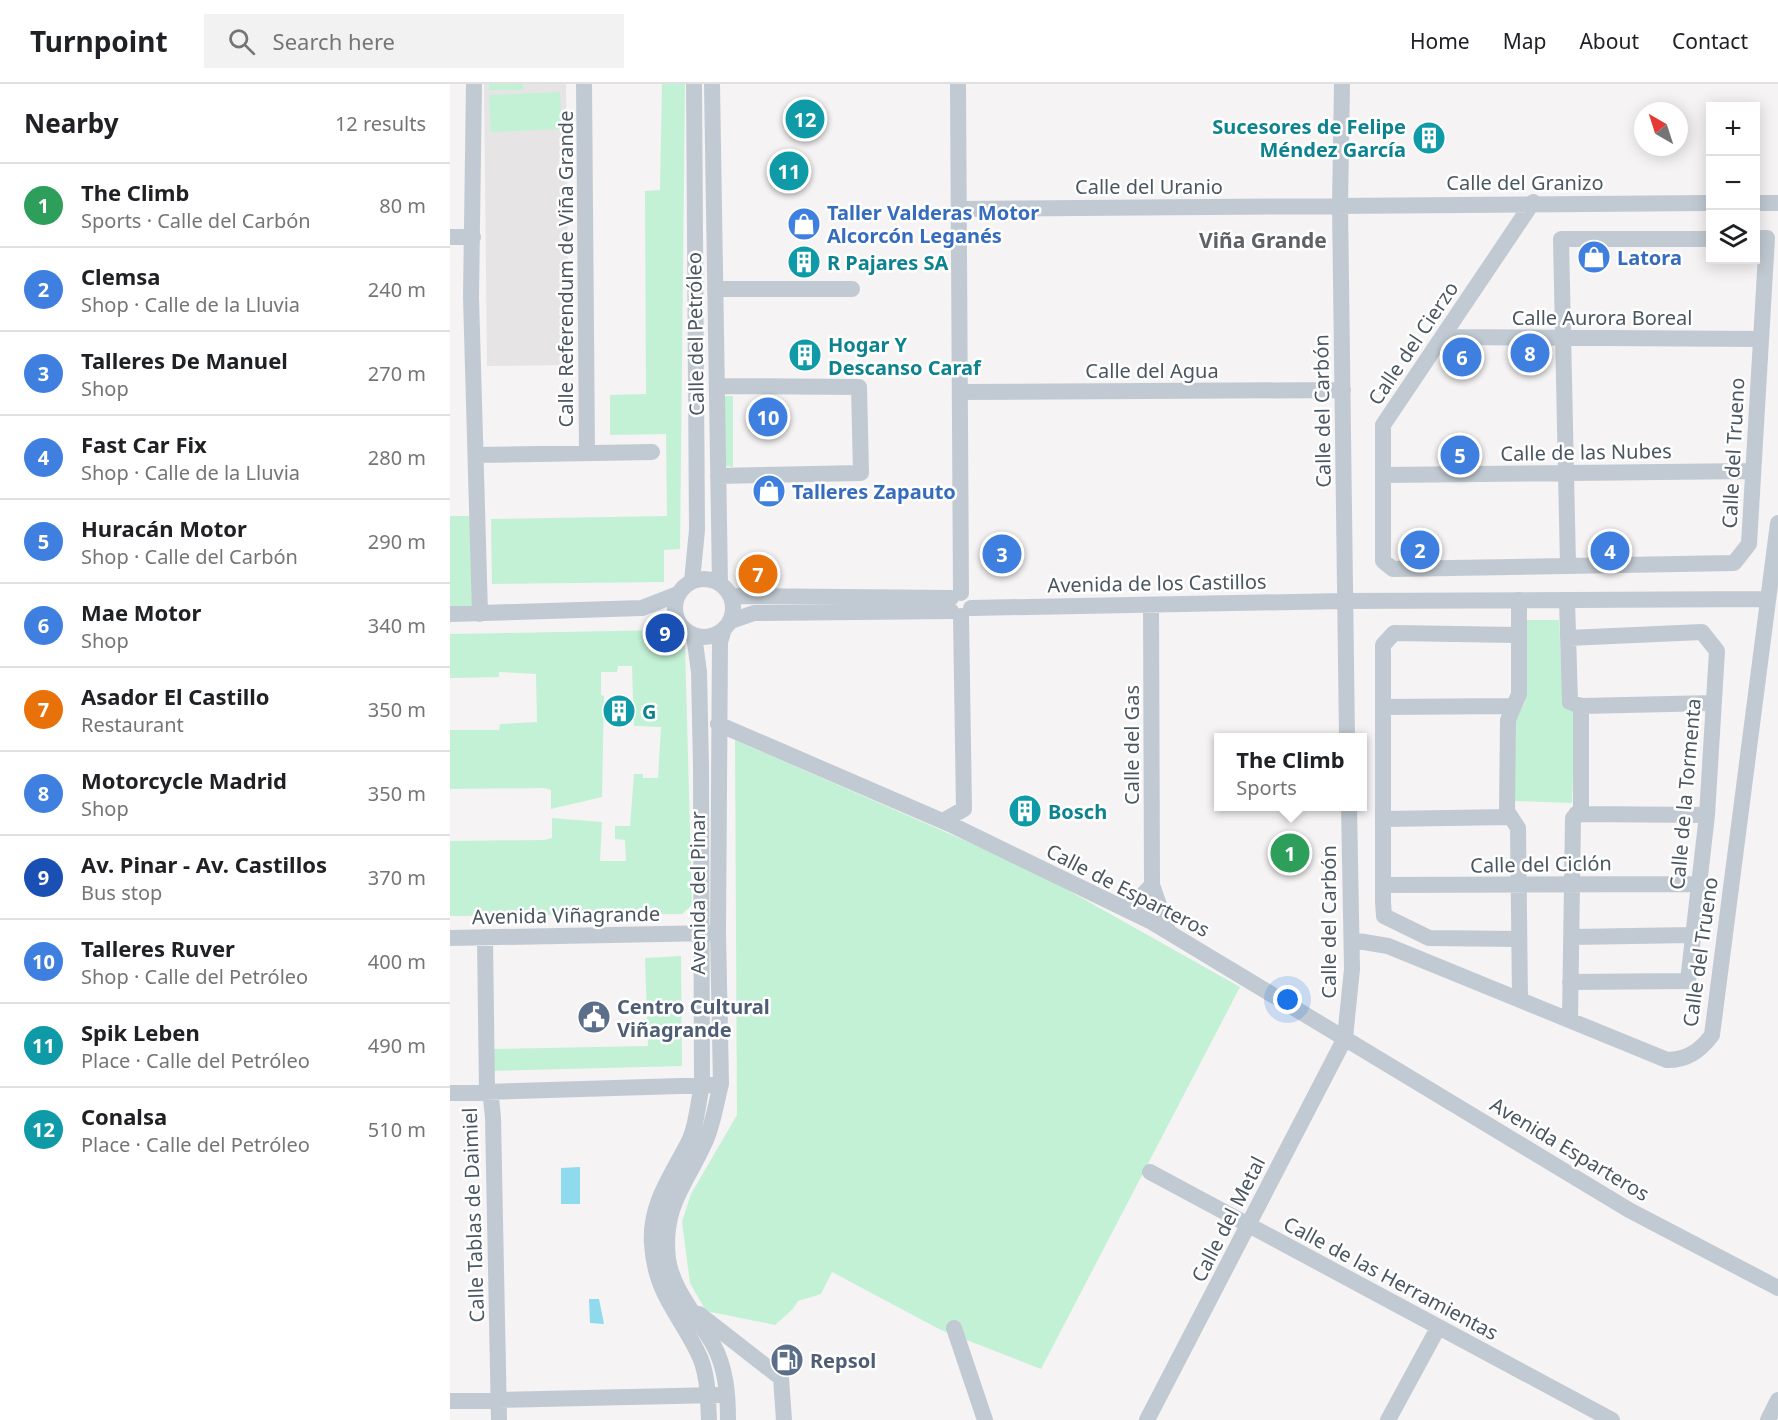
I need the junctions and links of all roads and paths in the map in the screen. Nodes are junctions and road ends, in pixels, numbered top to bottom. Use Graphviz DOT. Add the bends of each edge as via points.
graph roads {
  1 [pos="474,84"];
  2 [pos="584,84"];
  3 [pos="694,84"];
  4 [pos="712,84"];
  5 [pos="958,84"];
  6 [pos="1342,84"];
  7 [pos="1533,202"];
  8 [pos="1706,203"];
  9 [pos="1760,203"];
  10 [pos="1778,203"];
  11 [pos="1340,205"];
  12 [pos="958,209"];
  13 [pos="450,237"];
  14 [pos="473,237"];
  15 [pos="1761,238"];
  16 [pos="1706,239"];
  17 [pos="715,289"];
  18 [pos="852,289"];
  19 [pos="1442,337"];
  20 [pos="1563,338"];
  21 [pos="1761,339"];
  22 [pos="717,386"];
  23 [pos="1343,390"];
  24 [pos="961,392"];
  25 [pos="652,452"];
  26 [pos="588,453"];
  27 [pos="476,455"];
  28 [pos="1753,471"];
  29 [pos="1566,473"];
  30 [pos="1383,475"];
  31 [pos="718,476"];
  32 [pos="1778,523"];
  33 [pos="1383,561"];
  34 [pos="1568,566"];
  35 [pos="692,581"];
  36 [pos="720,583"];
  37 [pos="678,594"];
  38 [pos="732,596"];
  39 [pos="1768,599"];
  40 [pos="1519,600"];
  41 [pos="1567,600"];
  42 [pos="1344,601"];
  43 [pos="959,605"];
  44 [pos="1152,605"];
  45 [pos="642,608"];
  46 [pos="450,614"];
  47 [pos="480,614"];
  48 [pos="679,622"];
  49 [pos="727,625"];
  50 [pos="694,635"];
  51 [pos="1518,635"];
  52 [pos="1568,638"];
  53 [pos="1714,704"];
  54 [pos="1514,706"];
  55 [pos="1581,706"];
  56 [pos="1383,707"];
  57 [pos="718,724"];
  58 [pos="1347,733"];
  59 [pos="964,809"];
  60 [pos="1349,811"];
  61 [pos="1576,814"];
  62 [pos="1707,815"];
  63 [pos="1511,817"];
  64 [pos="1383,819"];
  65 [pos="949,824"];
  66 [pos="977,837"];
  67 [pos="1699,884"];
  68 [pos="1152,885"];
  69 [pos="1383,885"];
  70 [pos="1572,885"];
  71 [pos="1519,886"];
  72 [pos="1124,908"];
  73 [pos="1168,931"];
  74 [pos="710,933"];
  75 [pos="1694,935"];
  76 [pos="485,937"];
  77 [pos="1571,937"];
  78 [pos="450,938"];
  79 [pos="1520,939"];
  80 [pos="1352,940"];
  81 [pos="1570,982"];
  82 [pos="1520,999"];
  83 [pos="1570,1019"];
  84 [pos="1346,1038"];
  85 [pos="720,1084"];
  86 [pos="702,1085"];
  87 [pos="487,1092"];
  88 [pos="450,1093"];
  89 [pos="1150,1172"];
  90 [pos="1248,1225"];
  91 [pos="1778,1288"];
  92 [pos="687,1304"];
  93 [pos="954,1328"];
  94 [pos="1438,1328"];
  95 [pos="728,1394"];
  96 [pos="708,1395"];
  97 [pos="499,1400"];
  98 [pos="1778,1400"];
  99 [pos="450,1401"];
  100 [pos="499,1420"];
  101 [pos="709,1420"];
  102 [pos="728,1420"];
  103 [pos="784,1420"];
  104 [pos="985,1420"];
  105 [pos="1147,1420"];
  106 [pos="1388,1420"];
  107 [pos="1612,1420"];
  108 [pos="1767,1420"];
  1 -- 14 [label="street"];
  2 -- 26 [label="street, Calle Referendum de Viña Grande"];
  3 -- 35 [label="street, Calle del Petróleo" via="697,530"];
  4 -- 17 [label="street, Calle del Petróleo"];
  5 -- 12 [label="street"];
  6 -- 11 [label="street, Calle del Carbón"];
  7 -- 8 [label="street, Calle del Granizo"];
  7 -- 11 [label="street, Calle del Granizo"];
  7 -- 19 [label="street, Calle del Cierzo"];
  9 -- 10 [label="street"];
  11 -- 12 [label="street, Calle del Uranio"];
  11 -- 23 [label="street, Calle del Carbón"];
  12 -- 24 [label="street"];
  13 -- 14 [label="street"];
  14 -- 27 [label="street"];
  15 -- 21 [label="street, Calle del Trueno"];
  16 -- 20 [label="street" via="1561,239"];
  17 -- 18 [label="street"];
  17 -- 22 [label="street, Calle del Petróleo"];
  19 -- 20 [label="street, Calle Aurora Boreal"];
  19 -- 30 [label="street, Calle del Cierzo" via="1383,425"];
  20 -- 21 [label="street, Calle Aurora Boreal"];
  20 -- 29 [label="street"];
  21 -- 28 [label="street, Calle del Trueno"];
  22 -- 31 [label="street, Calle del Petróleo"];
  22 -- 31 [label="street" via="859,387 861,472"];
  23 -- 24 [label="street, Calle del Agua"];
  23 -- 42 [label="street, Calle del Carbón"];
  24 -- 43 [label="street"];
  25 -- 26 [label="street, Calle Referendum de Viña Grande"];
  26 -- 27 [label="street, Calle Referendum de Viña Grande"];
  27 -- 47 [label="street"];
  28 -- 29 [label="street, Calle de las Nubes"];
  28 -- 34 [label="street, Calle del Trueno" via="1749,544 1734,563"];
  29 -- 30 [label="street, Calle de las Nubes"];
  29 -- 34 [label="street"];
  30 -- 33 [label="street, Calle del Cierzo"];
  31 -- 36 [label="street, Calle del Petróleo"];
  32 -- 39 [label="street, Calle del Trueno"];
  33 -- 34 [label="street, Calle del Trueno" via="1393,569"];
  35 -- 36 [label="street" via="711,579"];
  35 -- 37 [label="street"];
  36 -- 38 [label="street"];
  37 -- 45 [label="street"];
  37 -- 48 [label="street" via="675,603"];
  38 -- 43 [label="street, Avenida de los Castillos"];
  38 -- 49 [label="street" via="734,609"];
  39 -- 41 [label="street, Avenida de los Castillos"];
  39 -- 83 [label="street, Calle del Trueno" via="1712,1035 1692,1054 1681,1060 1667,1060"];
  40 -- 41 [label="street, Avenida de los Castillos"];
  40 -- 42 [label="street, Avenida de los Castillos"];
  40 -- 51 [label="street"];
  41 -- 52 [label="street"];
  42 -- 44 [label="street, Avenida de los Castillos"];
  42 -- 58 [label="street, Calle del Carbón"];
  43 -- 44 [label="street, Avenida de los Castillos"];
  43 -- 49 [label="street, Avenida de los Castillos" via="754,613"];
  43 -- 59 [label="street"];
  44 -- 68 [label="street, Calle del Gas"];
  45 -- 47 [label="street"];
  45 -- 48 [label="street"];
  46 -- 47 [label="street"];
  48 -- 50 [label="street"];
  49 -- 50 [label="street" via="704,637"];
  49 -- 57 [label="street, Avenida del Pinar" via="720,642"];
  50 -- 74 [label="street, Avenida del Pinar" via="699,672"];
  51 -- 54 [label="street" via="1519,693"];
  51 -- 56 [label="street" via="1394,633 1383,645"];
  52 -- 53 [label="street, Calle de la Tormenta" via="1702,632 1717,651"];
  52 -- 55 [label="street" via="1570,702"];
  53 -- 55 [label="street"];
  53 -- 62 [label="street, Calle de la Tormenta"];
  54 -- 56 [label="street"];
  54 -- 63 [label="street" via="1508,720 1507,811"];
  55 -- 61 [label="street" via="1581,809"];
  56 -- 64 [label="street"];
  57 -- 65 [label="street, Calle de Esparteros"];
  57 -- 74 [label="street, Avenida del Pinar"];
  59 -- 65 [label="street"];
  59 -- 66 [label="street"];
  60 -- 80 [label="street, Calle del Carbón"];
  61 -- 62 [label="street"];
  61 -- 70 [label="street"];
  62 -- 67 [label="street, Calle de la Tormenta"];
  63 -- 64 [label="street"];
  63 -- 71 [label="street" via="1518,828"];
  64 -- 69 [label="street"];
  65 -- 66 [label="street, Calle de Esparteros"];
  66 -- 72 [label="street, Calle de Esparteros"];
  67 -- 70 [label="street, Calle del Ciclón"];
  67 -- 75 [label="street, Calle de la Tormenta"];
  68 -- 72 [label="street"];
  68 -- 73 [label="street, Calle del Gas"];
  69 -- 71 [label="street, Calle del Ciclón"];
  69 -- 79 [label="street" via="1384,916 1429,938"];
  70 -- 71 [label="street, Calle del Ciclón"];
  70 -- 77 [label="street"];
  71 -- 79 [label="street"];
  72 -- 73 [label="street, Calle de Esparteros"];
  73 -- 84 [label="street, Calle de Esparteros"];
  74 -- 76 [label="street, Avenida Viñagrande"];
  74 -- 85 [label="street, Avenida del Pinar"];
  74 -- 86 [label="street, Avenida del Pinar"];
  75 -- 77 [label="street"];
  75 -- 81 [label="street, Calle de la Tormenta" via="1688,981"];
  76 -- 78 [label="street, Avenida Viñagrande"];
  76 -- 87 [label="street, Calle Tablas de Daimiel"];
  77 -- 81 [label="street"];
  79 -- 82 [label="street"];
  80 -- 82 [label="street, Calle del Trueno" via="1388,946"];
  80 -- 84 [label="street, Calle del Carbón" via="1352,990"];
  81 -- 83 [label="street"];
  82 -- 83 [label="street, Calle del Trueno"];
  84 -- 90 [label="street, Calle del Metal"];
  84 -- 91 [label="street, Avenida Esparteros" via="1629,1210"];
  85 -- 86 [label="street"];
  85 -- 92 [label="street, Avenida del Pinar" via="706,1141 676,1195 669,1227 668,1260"];
  86 -- 87 [label="street"];
  86 -- 96 [label="street, Avenida del Pinar" via="691,1136 661,1190 652,1216 652,1243 661,1288 699,1354"];
  87 -- 88 [label="street"];
  87 -- 97 [label="street, Calle Tablas de Daimiel" via="493,1118"];
  89 -- 90 [label="street, Calle de las Herramientas"];
  90 -- 94 [label="street, Calle de las Herramientas"];
  90 -- 105 [label="street, Calle del Metal"];
  92 -- 95 [label="street, Avenida del Pinar" via="713,1345"];
  92 -- 103 [label="street" via="781,1378"];
  93 -- 104 [label="street"];
  94 -- 106 [label="street"];
  94 -- 107 [label="street, Calle de las Herramientas"];
  95 -- 96 [label="street"];
  95 -- 102 [label="street, Avenida del Pinar"];
  96 -- 97 [label="street"];
  96 -- 101 [label="street, Avenida del Pinar"];
  97 -- 99 [label="street"];
  97 -- 100 [label="street, Calle Tablas de Daimiel"];
  98 -- 108 [label="street"];
}
